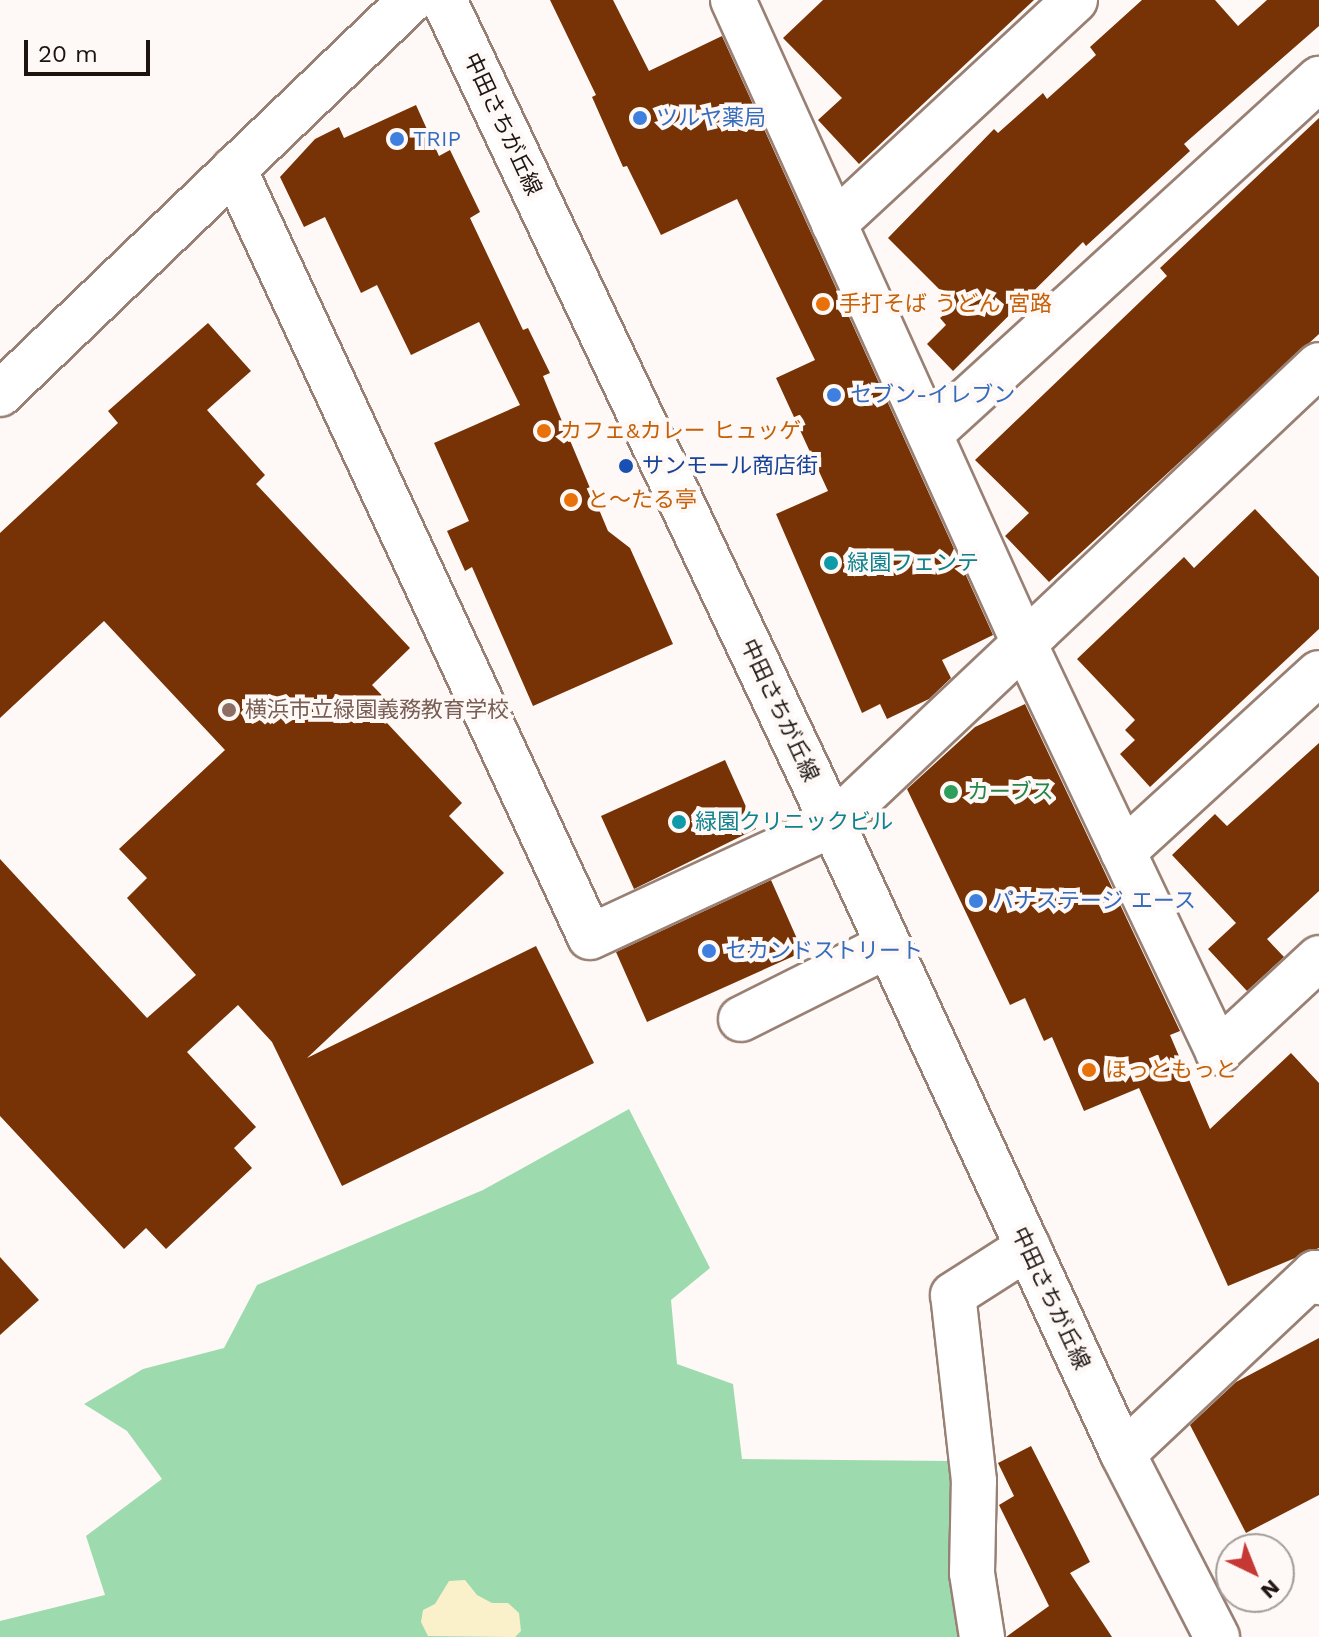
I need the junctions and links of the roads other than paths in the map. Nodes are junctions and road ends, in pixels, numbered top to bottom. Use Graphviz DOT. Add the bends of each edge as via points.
graph roads {
  1 [pos="411,0"];
  2 [pos="444,0"];
  3 [pos="1075,0"];
  4 [pos="741,4"];
  5 [pos="1319,79"];
  6 [pos="234,169"];
  7 [pos="834,224"];
  8 [pos="1319,365"];
  9 [pos="0,394"];
  10 [pos="930,434"];
  11 [pos="1024,643"];
  12 [pos="1319,673"];
  13 [pos="833,824"];
  14 [pos="1123,852"];
  15 [pos="887,946"];
  16 [pos="1319,958"];
  17 [pos="741,1019"];
  18 [pos="1028,1247"];
  19 [pos="1318,1275"];
  20 [pos="1123,1454"];
  21 [pos="982,1637"];
  22 [pos="1217,1637"];
  1 -- 6 [label="street"];
  2 -- 13 [label="street, 中田さちが丘線"];
  3 -- 7 [label="street"];
  4 -- 7 [label="street"];
  5 -- 10 [label="street"];
  6 -- 9 [label="street"];
  6 -- 13 [label="street" via="590,937"];
  7 -- 10 [label="street"];
  8 -- 11 [label="street"];
  10 -- 11 [label="street"];
  11 -- 13 [label="street"];
  11 -- 14 [label="street"];
  12 -- 14 [label="street"];
  13 -- 15 [label="street, 中田さちが丘線"];
  14 -- 16 [label="street" via="1218,1052"];
  15 -- 17 [label="street"];
  15 -- 18 [label="street, 中田さちが丘線"];
  18 -- 20 [label="street, 中田さちが丘線"];
  18 -- 21 [label="street" via="953,1295 974,1481 972,1573"];
  19 -- 20 [label="street"];
  20 -- 22 [label="street, 中田さちが丘線"];
}
